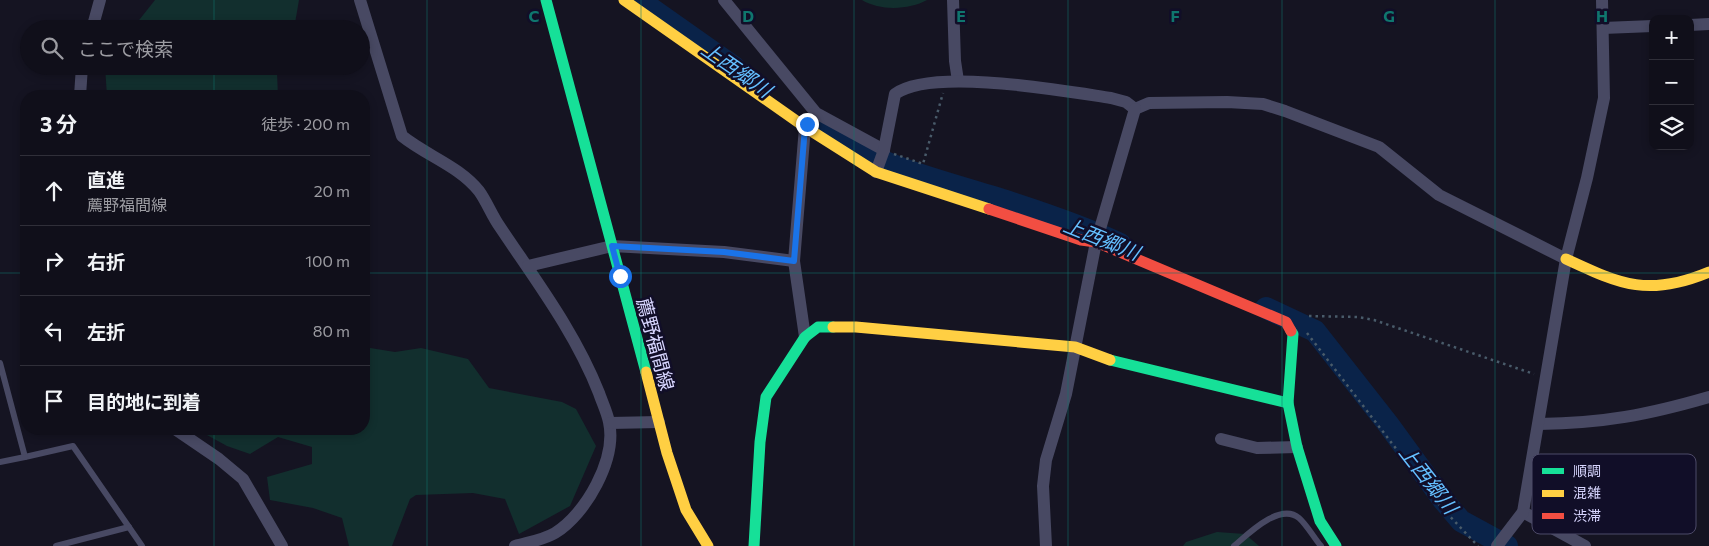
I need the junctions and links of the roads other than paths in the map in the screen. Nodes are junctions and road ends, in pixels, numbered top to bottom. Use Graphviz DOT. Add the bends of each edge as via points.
graph roads {
  1 [pos="100,0"];
  2 [pos="360,0"];
  3 [pos="546,0"];
  4 [pos="624,0"];
  5 [pos="724,0"];
  6 [pos="953,0"];
  7 [pos="1602,0"];
  8 [pos="94,20"];
  9 [pos="366,20"];
  10 [pos="1694,24"];
  11 [pos="1709,24"];
  12 [pos="1649,26"];
  13 [pos="1603,28"];
  14 [pos="370,32"];
  15 [pos="81,75"];
  16 [pos="952,82"];
  17 [pos="80,90"];
  18 [pos="1134,109"];
  19 [pos="810,120"];
  20 [pos="881,161"];
  21 [pos="1098,236"];
  22 [pos="612,246"];
  23 [pos="1566,259"];
  24 [pos="794,261"];
  25 [pos="528,266"];
  26 [pos="1709,272"];
  27 [pos="804,337"];
  28 [pos="1075,347"];
  29 [pos="0,363"];
  30 [pos="1709,397"];
  31 [pos="1288,403"];
  32 [pos="659,422"];
  33 [pos="610,423"];
  34 [pos="1539,424"];
  35 [pos="184,435"];
  36 [pos="1221,439"];
  37 [pos="1297,447"];
  38 [pos="1534,454"];
  39 [pos="25,456"];
  40 [pos="0,462"];
  41 [pos="1532,462"];
  42 [pos="1523,512"];
  43 [pos="1532,517"];
  44 [pos="129,527"];
  45 [pos="1562,534"];
  46 [pos="1501,542"];
  47 [pos="56,546"];
  48 [pos="142,546"];
  49 [pos="282,546"];
  50 [pos="515,546"];
  51 [pos="708,546"];
  52 [pos="754,546"];
  53 [pos="1046,546"];
  54 [pos="1234,546"];
  55 [pos="1321,546"];
  56 [pos="1336,546"];
  57 [pos="1584,546"];
  1 -- 8 [label="street"];
  2 -- 9 [label="street"];
  3 -- 22 [label="street, 薦野福間線"];
  4 -- 19 [label="street"];
  5 -- 19 [label="street"];
  6 -- 16 [label="street"];
  7 -- 13 [label="street"];
  10 -- 11 [label="street"];
  12 -- 13 [label="street"];
  13 -- 23 [label="street" via="1604,98"];
  14 -- 25 [label="street" via="402,136 420,151 458,170 472,184"];
  15 -- 17 [label="street"];
  16 -- 18 [label="street" via="1076,93 1126,102"];
  16 -- 20 [label="street" via="906,87 895,94"];
  18 -- 21 [label="street"];
  18 -- 23 [label="street" via="1149,103 1226,102 1263,104 1285,111 1379,147 1439,195"];
  19 -- 20 [label="street"];
  19 -- 20 [label="street"];
  19 -- 24 [label="street"];
  20 -- 21 [label="street" via="1081,240"];
  21 -- 28 [label="street"];
  21 -- 31 [label="street" via="1286,322 1293,334"];
  22 -- 24 [label="street" via="724,252"];
  22 -- 25 [label="street"];
  22 -- 32 [label="street, 薦野福間線"];
  23 -- 26 [label="street" via="1623,284 1646,288 1674,286"];
  23 -- 34 [label="street"];
  24 -- 27 [label="street"];
  25 -- 33 [label="street" via="586,360"];
  27 -- 28 [label="street" via="826,325"];
  27 -- 52 [label="street" via="766,397 758,461"];
  28 -- 31 [label="street" via="1113,360"];
  28 -- 53 [label="street" via="1066,394 1046,460 1043,486"];
  29 -- 39 [label="lane"];
  30 -- 34 [label="street" via="1625,419 1587,424"];
  31 -- 37 [label="street"];
  32 -- 33 [label="street"];
  32 -- 51 [label="street, 薦野福間線" via="686,510"];
  33 -- 50 [label="street" via="604,465 598,485 587,501 556,532"];
  34 -- 38 [label="street"];
  35 -- 49 [label="street" via="243,479"];
  36 -- 37 [label="street" via="1257,448"];
  37 -- 56 [label="street" via="1320,521"];
  39 -- 40 [label="lane"];
  39 -- 44 [label="lane" via="73,446"];
  41 -- 42 [label="street"];
  42 -- 43 [label="street"];
  42 -- 46 [label="street"];
  44 -- 47 [label="lane"];
  44 -- 48 [label="lane"];
  45 -- 57 [label="street"];
  54 -- 55 [label="lane" via="1274,516 1288,513 1298,518"];
}
